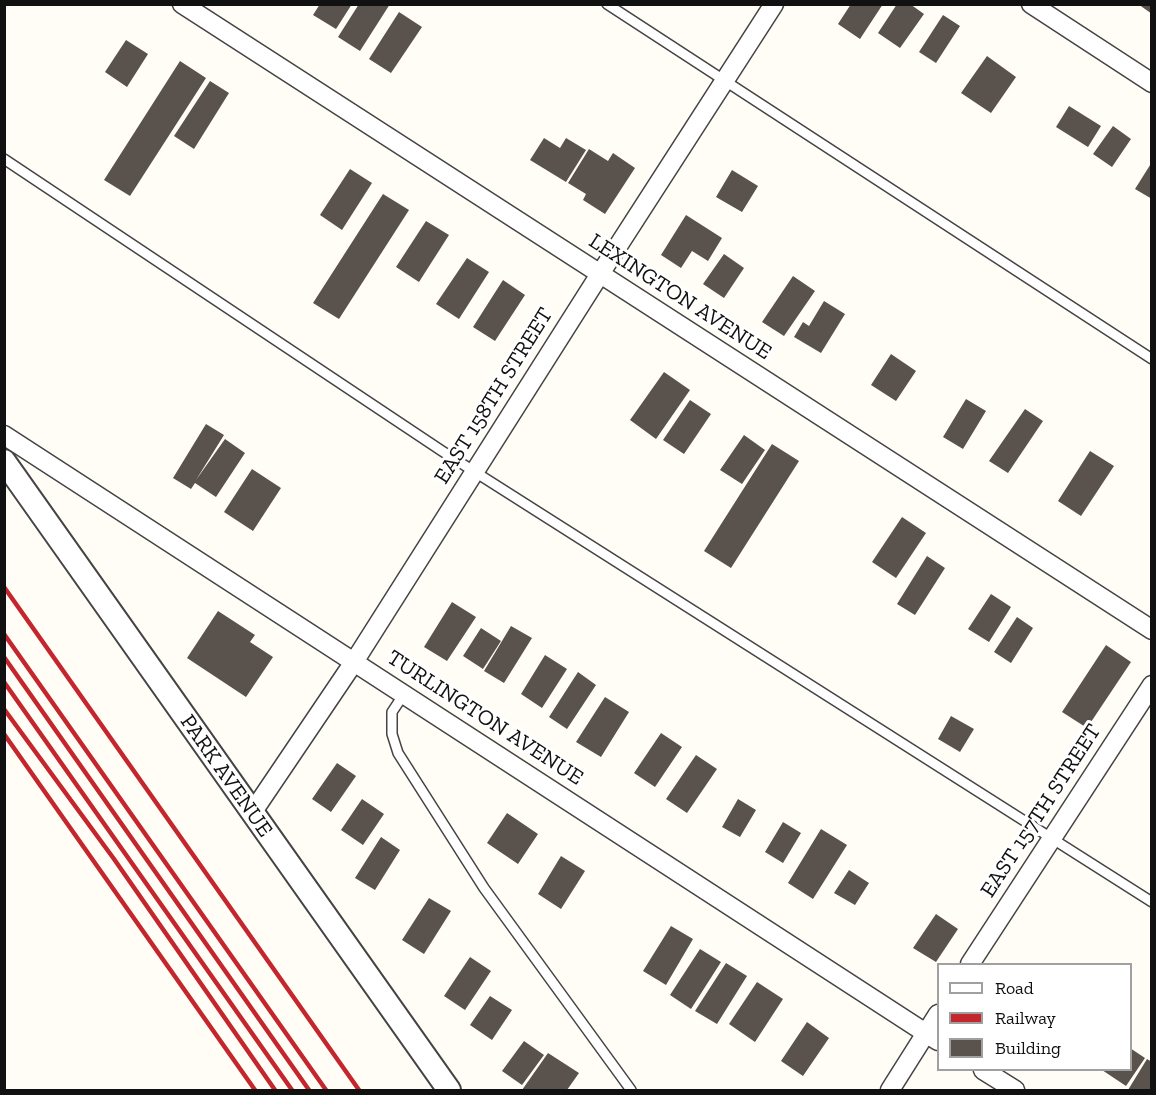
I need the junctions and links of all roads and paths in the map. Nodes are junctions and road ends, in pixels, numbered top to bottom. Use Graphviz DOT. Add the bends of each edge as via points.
graph roads {
  1 [pos="182,4"];
  2 [pos="607,4"];
  3 [pos="774,4"];
  4 [pos="1031,4"];
  5 [pos="726,80"];
  6 [pos="1152,83"];
  7 [pos="4,159"];
  8 [pos="600,274"];
  9 [pos="1152,359"];
  10 [pos="4,435"];
  11 [pos="4,461"];
  12 [pos="475,472"];
  13 [pos="1152,630"];
  14 [pos="354,662"];
  15 [pos="1152,685"];
  16 [pos="404,694"];
  17 [pos="252,813"];
  18 [pos="1052,838"];
  19 [pos="1152,902"];
  20 [pos="971,963"];
  21 [pos="937,1021"];
  22 [pos="932,1037"];
  23 [pos="985,1071"];
  24 [pos="449,1090"];
  25 [pos="631,1090"];
  26 [pos="890,1090"];
  27 [pos="1015,1090"];
  1 -- 8 [label="street, LEXINGTON AVENUE"];
  2 -- 5 [label="lane"];
  3 -- 5 [label="street, EAST 158TH STREET"];
  4 -- 6 [label="street"];
  5 -- 8 [label="street, EAST 158TH STREET"];
  5 -- 9 [label="lane"];
  7 -- 12 [label="lane"];
  8 -- 12 [label="street, EAST 158TH STREET"];
  8 -- 13 [label="street, LEXINGTON AVENUE"];
  10 -- 14 [label="street, TURLINGTON AVENUE"];
  11 -- 17 [label="street, PARK AVENUE"];
  12 -- 14 [label="street, EAST 158TH STREET"];
  12 -- 18 [label="lane"];
  14 -- 16 [label="street, TURLINGTON AVENUE"];
  14 -- 17 [label="street, EAST 158TH STREET"];
  15 -- 18 [label="street, EAST 157TH STREET"];
  16 -- 22 [label="street, TURLINGTON AVENUE"];
  16 -- 25 [label="lane" via="392,712 392,734 398,753 484,888"];
  17 -- 24 [label="street, PARK AVENUE"];
  18 -- 19 [label="lane"];
  18 -- 20 [label="street, EAST 157TH STREET"];
  21 -- 22 [label="street"];
  22 -- 26 [label="street"];
  23 -- 27 [label="street"];
}
